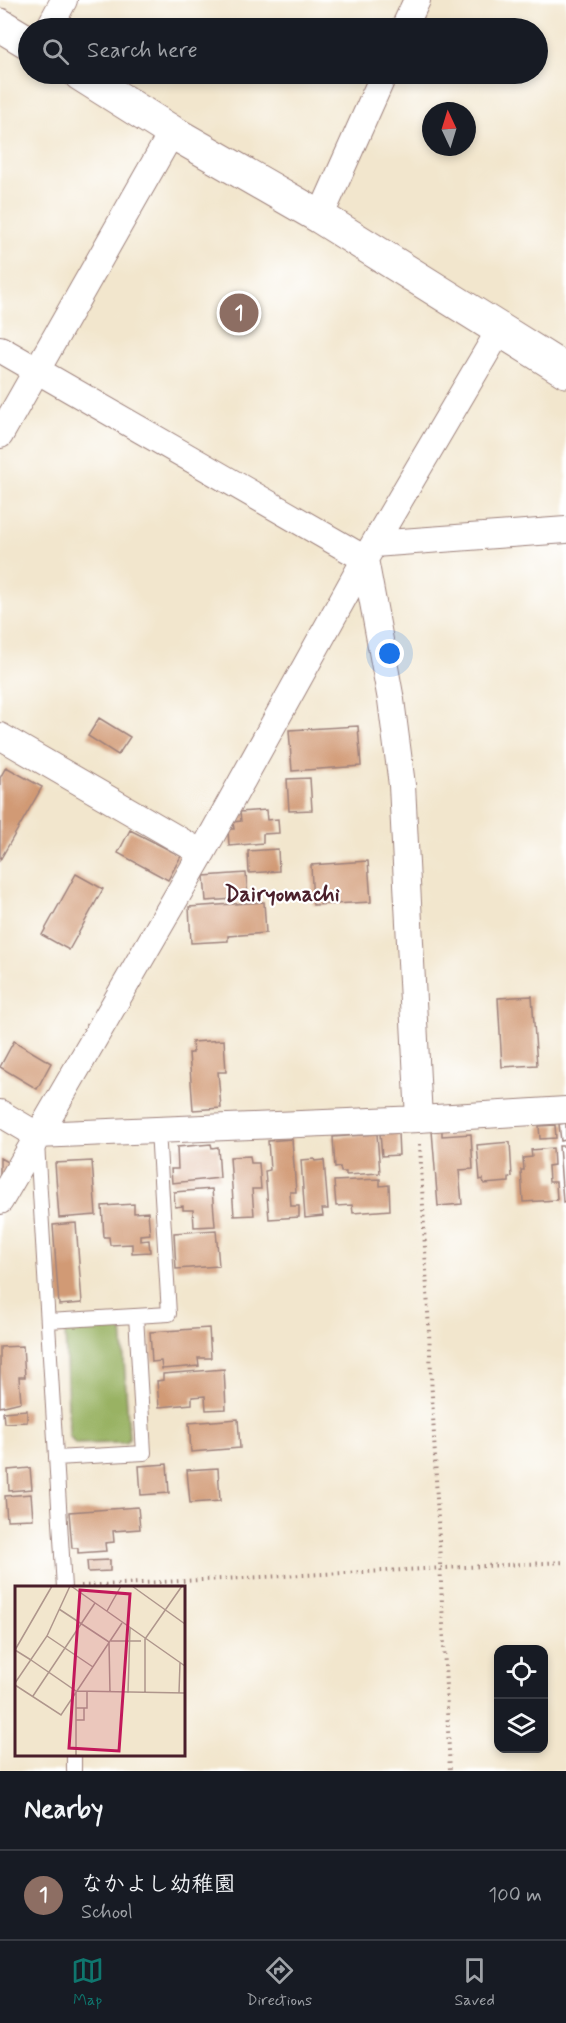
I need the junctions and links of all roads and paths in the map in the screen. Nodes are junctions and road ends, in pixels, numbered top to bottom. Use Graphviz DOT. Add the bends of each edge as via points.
graph roads {
  1 [pos="64,0"];
  2 [pos="417,0"];
  3 [pos="54,18"];
  4 [pos="409,18"];
  5 [pos="0,25"];
  6 [pos="18,36"];
  7 [pos="96,84"];
  8 [pos="380,84"];
  9 [pos="172,132"];
  10 [pos="320,217"];
  11 [pos="499,331"];
  12 [pos="0,349"];
  13 [pos="37,369"];
  14 [pos="566,371"];
  15 [pos="0,435"];
  16 [pos="566,530"];
  17 [pos="370,551"];
  18 [pos="0,736"];
  19 [pos="202,853"];
  20 [pos="566,1110"];
  21 [pos="0,1113"];
  22 [pos="419,1119"];
  23 [pos="158,1130"];
  24 [pos="37,1135"];
  25 [pos="0,1201"];
  26 [pos="136,1316"];
  27 [pos="48,1321"];
  28 [pos="56,1458"];
  29 [pos="566,1562"];
  30 [pos="441,1570"];
  31 [pos="64,1586"];
  32 [pos="86,1586"];
  33 [pos="74,1756"];
  34 [pos="75,1771"];
  35 [pos="450,1771"];
  1 -- 3 [label="street"];
  2 -- 4 [label="street"];
  5 -- 6 [label="street"];
  7 -- 9 [label="street"];
  8 -- 10 [label="street"];
  9 -- 10 [label="street"];
  9 -- 13 [label="street"];
  10 -- 11 [label="street"];
  11 -- 14 [label="street"];
  11 -- 17 [label="street"];
  12 -- 13 [label="street"];
  13 -- 15 [label="street"];
  13 -- 17 [label="street"];
  16 -- 17 [label="street"];
  17 -- 19 [label="street"];
  17 -- 22 [label="street" via="402,784"];
  18 -- 19 [label="street"];
  19 -- 24 [label="street"];
  20 -- 22 [label="street"];
  21 -- 24 [label="street"];
  22 -- 23 [label="street"];
  22 -- 30 [label="path"];
  23 -- 24 [label="street"];
  23 -- 26 [label="lane" via="169,1314"];
  24 -- 25 [label="street"];
  24 -- 27 [label="lane"];
  26 -- 27 [label="lane"];
  26 -- 28 [label="lane" via="144,1453"];
  27 -- 28 [label="lane"];
  28 -- 31 [label="lane"];
  29 -- 30 [label="path"];
  30 -- 32 [label="path"];
  30 -- 35 [label="path"];
  33 -- 34 [label="lane"];
}
